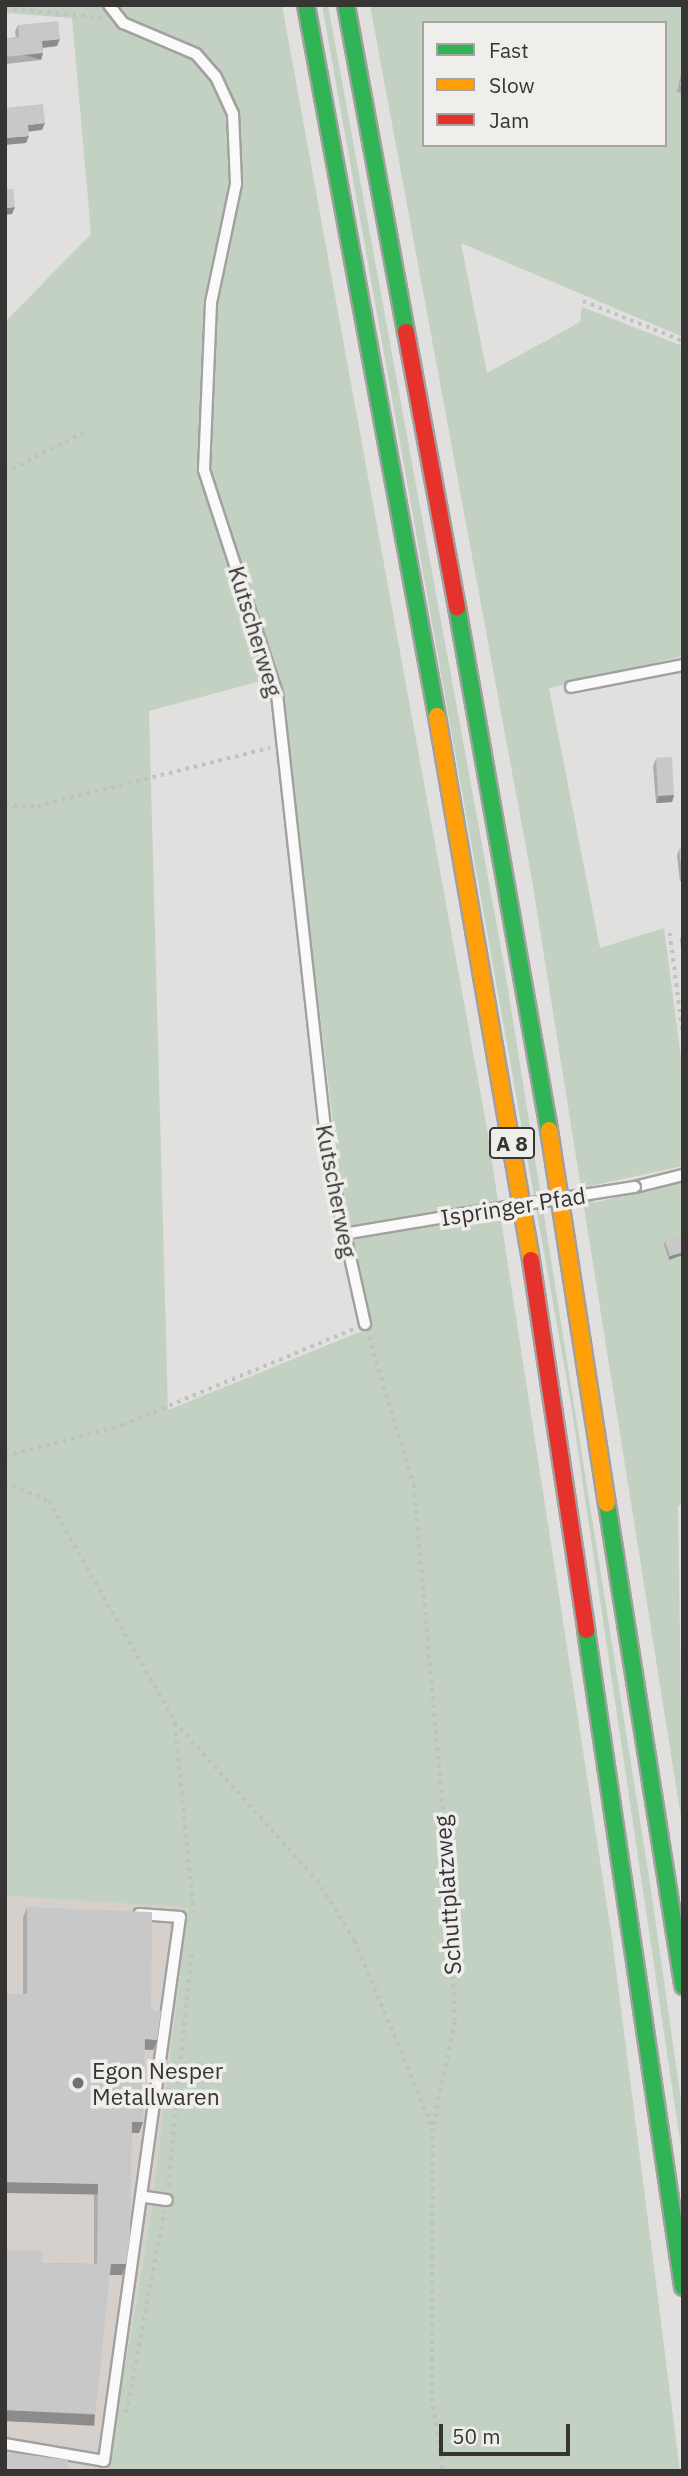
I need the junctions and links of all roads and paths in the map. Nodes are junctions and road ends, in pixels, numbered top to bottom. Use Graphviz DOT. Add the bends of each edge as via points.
graph roads {
  1 [pos="77,5"];
  2 [pos="109,5"];
  3 [pos="306,5"];
  4 [pos="346,5"];
  5 [pos="5,8"];
  6 [pos="73,13"];
  7 [pos="116,16"];
  8 [pos="583,301"];
  9 [pos="683,341"];
  10 [pos="84,432"];
  11 [pos="5,473"];
  12 [pos="683,666"];
  13 [pos="571,687"];
  14 [pos="286,744"];
  15 [pos="5,805"];
  16 [pos="670,933"];
  17 [pos="683,1035"];
  18 [pos="683,1175"];
  19 [pos="343,1234"];
  20 [pos="365,1324"];
  21 [pos="5,1456"];
  22 [pos="5,1482"];
  23 [pos="175,1722"];
  24 [pos="195,1905"];
  25 [pos="127,1914"];
  26 [pos="683,1986"];
  27 [pos="433,2127"];
  28 [pos="145,2197"];
  29 [pos="167,2200"];
  30 [pos="683,2287"];
  31 [pos="5,2444"];
  32 [pos="443,2471"];
  1 -- 6 [label="path"];
  2 -- 7 [label="lane"];
  3 -- 30 [label="highway, A 8" via="400,497 527,1234"];
  4 -- 26 [label="highway, A 8" via="519,942"];
  5 -- 6 [label="path"];
  6 -- 7 [label="path" via="89,20"];
  7 -- 14 [label="lane, Kutscherweg" via="196,54 216,77 233,114 236,184 211,303 201,437 209,489 265,648"];
  8 -- 9 [label="path"];
  10 -- 11 [label="path"];
  12 -- 13 [label="lane"];
  14 -- 15 [label="path" via="37,806"];
  14 -- 19 [label="lane, Kutscherweg" via="312,1022"];
  16 -- 17 [label="path"];
  18 -- 19 [label="lane, Ispringer Pfad, bridge"];
  19 -- 20 [label="lane, Kutscherweg"];
  20 -- 21 [label="path" via="122,1424"];
  20 -- 27 [label="path, Schuttplatzweg" via="414,1485 422,1542 455,2022"];
  22 -- 23 [label="path" via="49,1501"];
  23 -- 24 [label="path"];
  23 -- 27 [label="path" via="317,1880 355,1941"];
  25 -- 28 [label="lane" via="180,1917"];
  27 -- 32 [label="path, Schuttplatzweg" via="432,2398"];
  28 -- 29 [label="lane"];
  28 -- 31 [label="lane" via="104,2461"];
}
